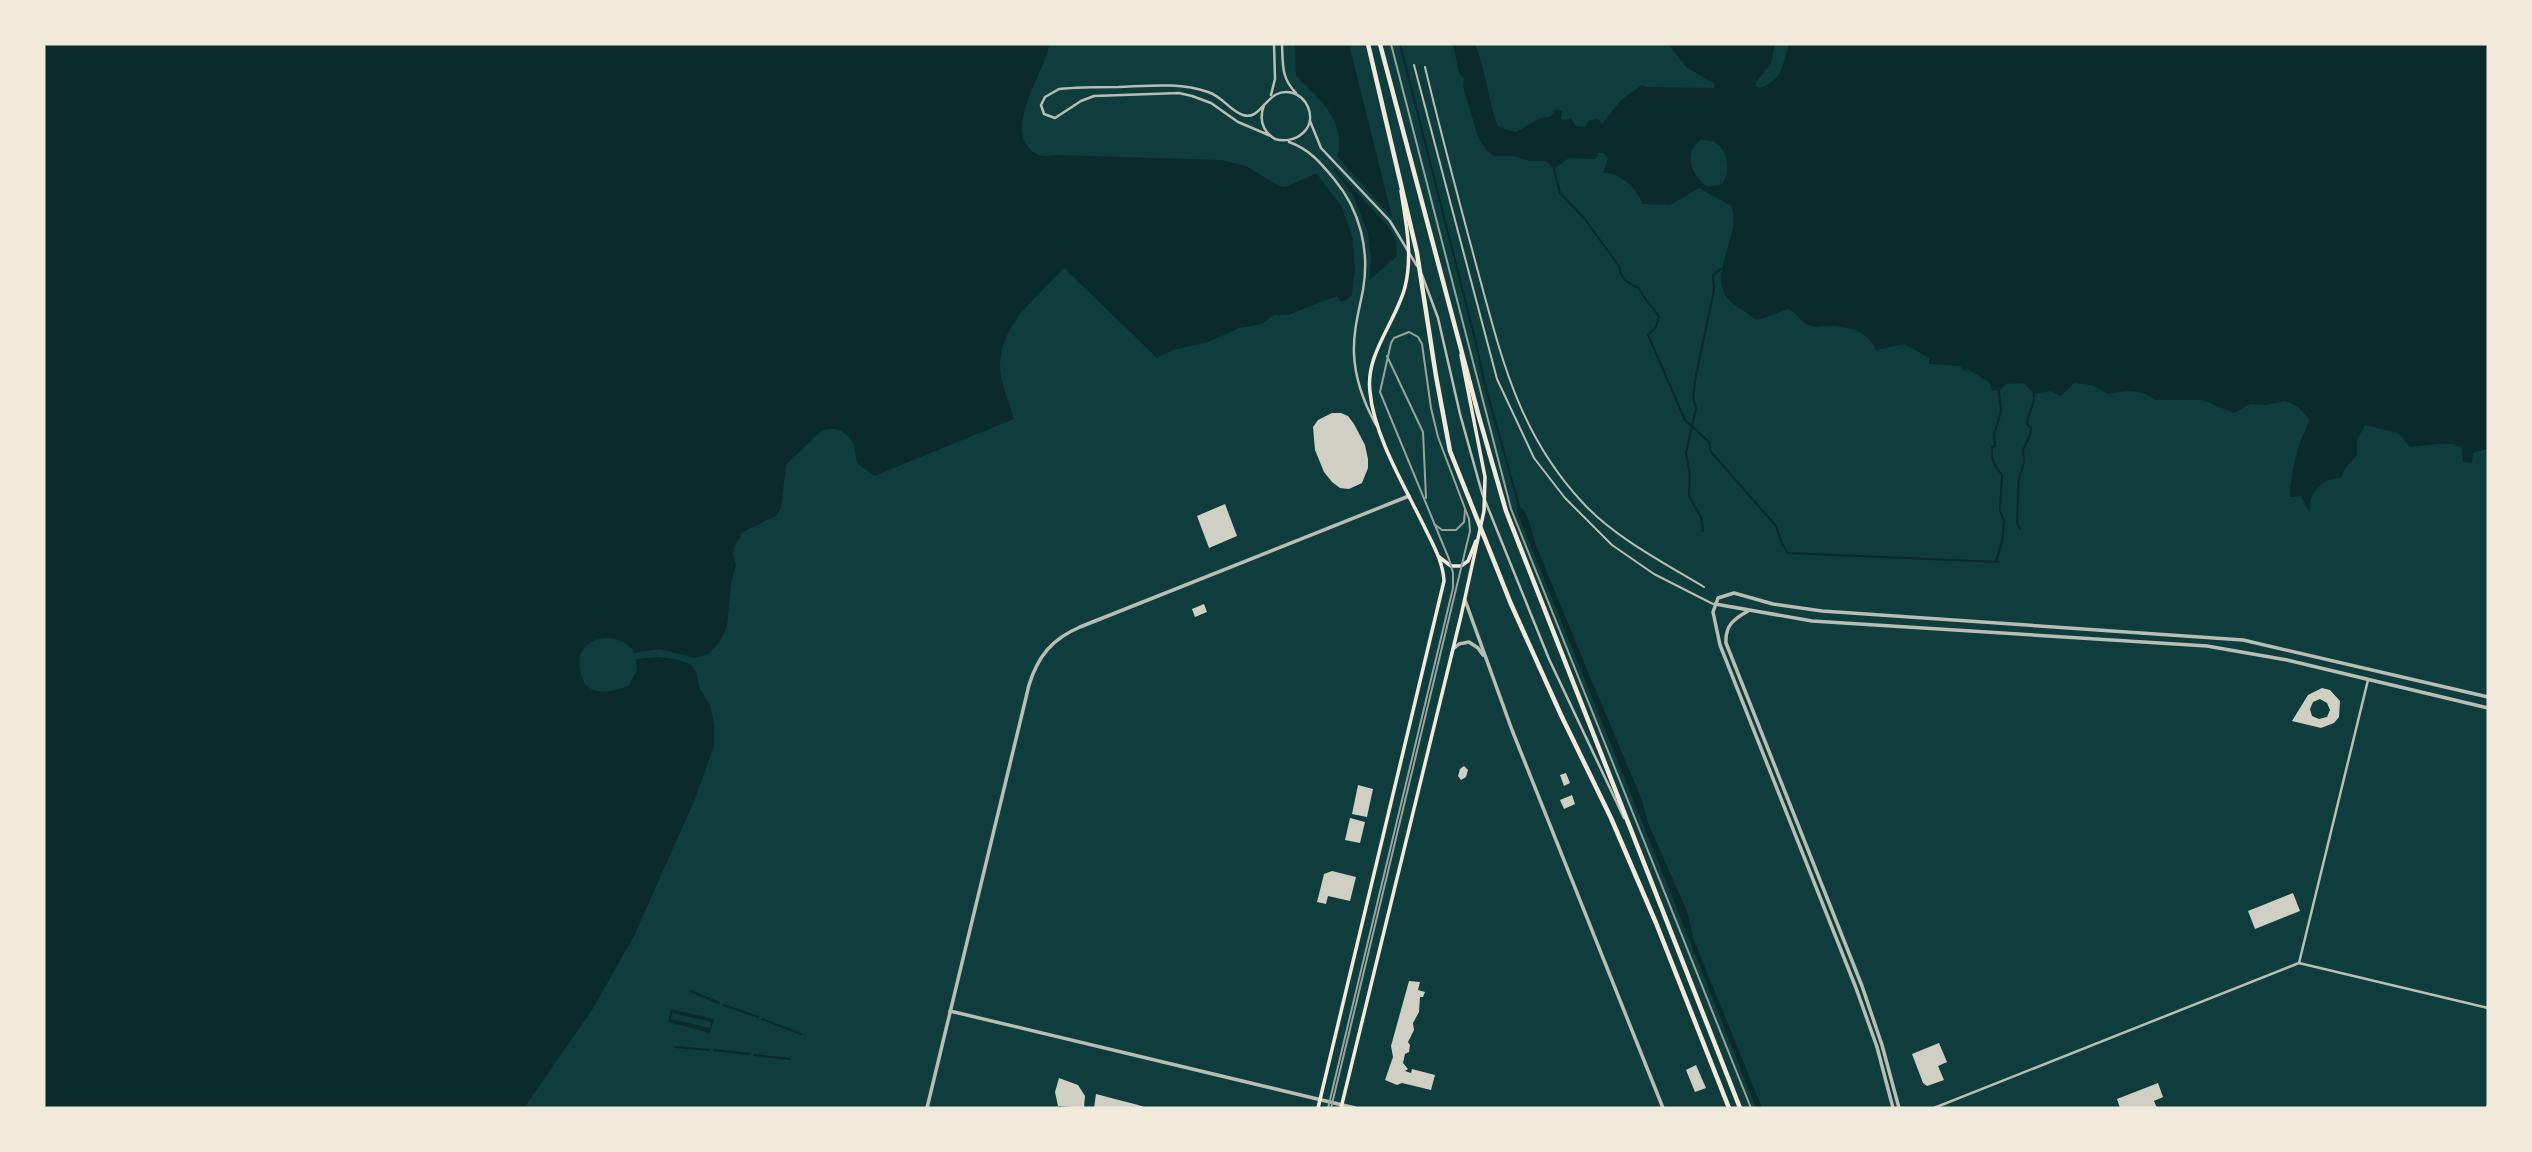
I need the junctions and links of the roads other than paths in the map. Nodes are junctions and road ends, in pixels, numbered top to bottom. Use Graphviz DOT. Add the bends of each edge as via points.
graph roads {
  1 [pos="1274,44"];
  2 [pos="1282,44"];
  3 [pos="1368,44"];
  4 [pos="1380,44"];
  5 [pos="1414,65"];
  6 [pos="1425,67"];
  7 [pos="1298,96"];
  8 [pos="1270,98"];
  9 [pos="1264,105"];
  10 [pos="1310,121"];
  11 [pos="1270,136"];
  12 [pos="1286,141"];
  13 [pos="1395,162"];
  14 [pos="1458,335"];
  15 [pos="1383,438"];
  16 [pos="1409,495"];
  17 [pos="1481,530"];
  18 [pos="1438,555"];
  19 [pos="1704,587"];
  20 [pos="1465,600"];
  21 [pos="1715,604"];
  22 [pos="1748,611"];
  23 [pos="1451,650"];
  24 [pos="1487,664"];
  25 [pos="2368,680"];
  26 [pos="2488,697"];
  27 [pos="2488,708"];
  28 [pos="1633,837"];
  29 [pos="2300,963"];
  30 [pos="2488,1008"];
  31 [pos="950,1011"];
  32 [pos="1320,1100"];
  33 [pos="1341,1107"];
  34 [pos="927,1108"];
  35 [pos="1318,1108"];
  36 [pos="1355,1108"];
  37 [pos="1662,1108"];
  38 [pos="1729,1108"];
  39 [pos="1740,1108"];
  40 [pos="1893,1108"];
  41 [pos="1899,1108"];
  42 [pos="1934,1108"];
  1 -- 8 [label="street" via="1275,79"];
  2 -- 7 [label="street" via="1283,74"];
  3 -- 13 [label="main road"];
  4 -- 14 [label="main road"];
  5 -- 21 [label="lane" via="1497,379 1534,458 1565,498 1612,545 1654,574"];
  6 -- 19 [label="lane" via="1507,377 1533,434 1584,505 1656,559"];
  7 -- 8 [label="street" via="1284,92"];
  7 -- 10 [label="street" via="1308,108"];
  8 -- 9 [label="street"];
  9 -- 11 [label="street" via="1261,118"];
  9 -- 11 [label="street" via="1245,116 1213,93 1184,85 1059,89 1041,105 1044,114 1055,118 1094,96 1179,93 1211,103"];
  10 -- 12 [label="street" via="1299,137"];
  10 -- 28 [label="street" via="1317,141 1390,221 1421,273 1438,318 1482,493 1549,659"];
  11 -- 12 [label="street"];
  12 -- 15 [label="street" via="1308,150 1320,162 1348,197 1362,234 1365,274 1353,340 1357,378"];
  13 -- 15 [label="main road" via="1407,229 1408,271 1370,372 1371,401"];
  13 -- 38 [label="main road" via="1417,253 1450,451 1511,604 1626,852"];
  14 -- 17 [label="main road" via="1485,477"];
  14 -- 28 [label="main road" via="1506,511"];
  15 -- 16 [label="main road"];
  16 -- 18 [label="main road"];
  16 -- 31 [label="street" via="1080,627 1049,645 1029,685"];
  17 -- 18 [label="main road" via="1465,565 1451,566"];
  17 -- 20 [label="main road"];
  18 -- 32 [label="main road" via="1443,589"];
  20 -- 23 [label="main road"];
  20 -- 24 [label="street"];
  21 -- 22 [label="street"];
  21 -- 26 [label="street" via="1718,598 1734,593 1822,611 2243,640"];
  21 -- 40 [label="street" via="1720,645 1856,988"];
  22 -- 25 [label="street" via="1812,621 2207,646"];
  22 -- 41 [label="street" via="1732,621 1726,643 1866,996"];
  23 -- 24 [label="street" via="1464,642 1474,644"];
  23 -- 33 [label="main road"];
  24 -- 37 [label="street"];
  25 -- 27 [label="street"];
  25 -- 29 [label="street"];
  28 -- 39 [label="main road"];
  29 -- 30 [label="street"];
  29 -- 42 [label="street"];
  31 -- 32 [label="street"];
  31 -- 34 [label="street"];
  32 -- 33 [label="street"];
  32 -- 35 [label="main road"];
  33 -- 36 [label="street"];
}
